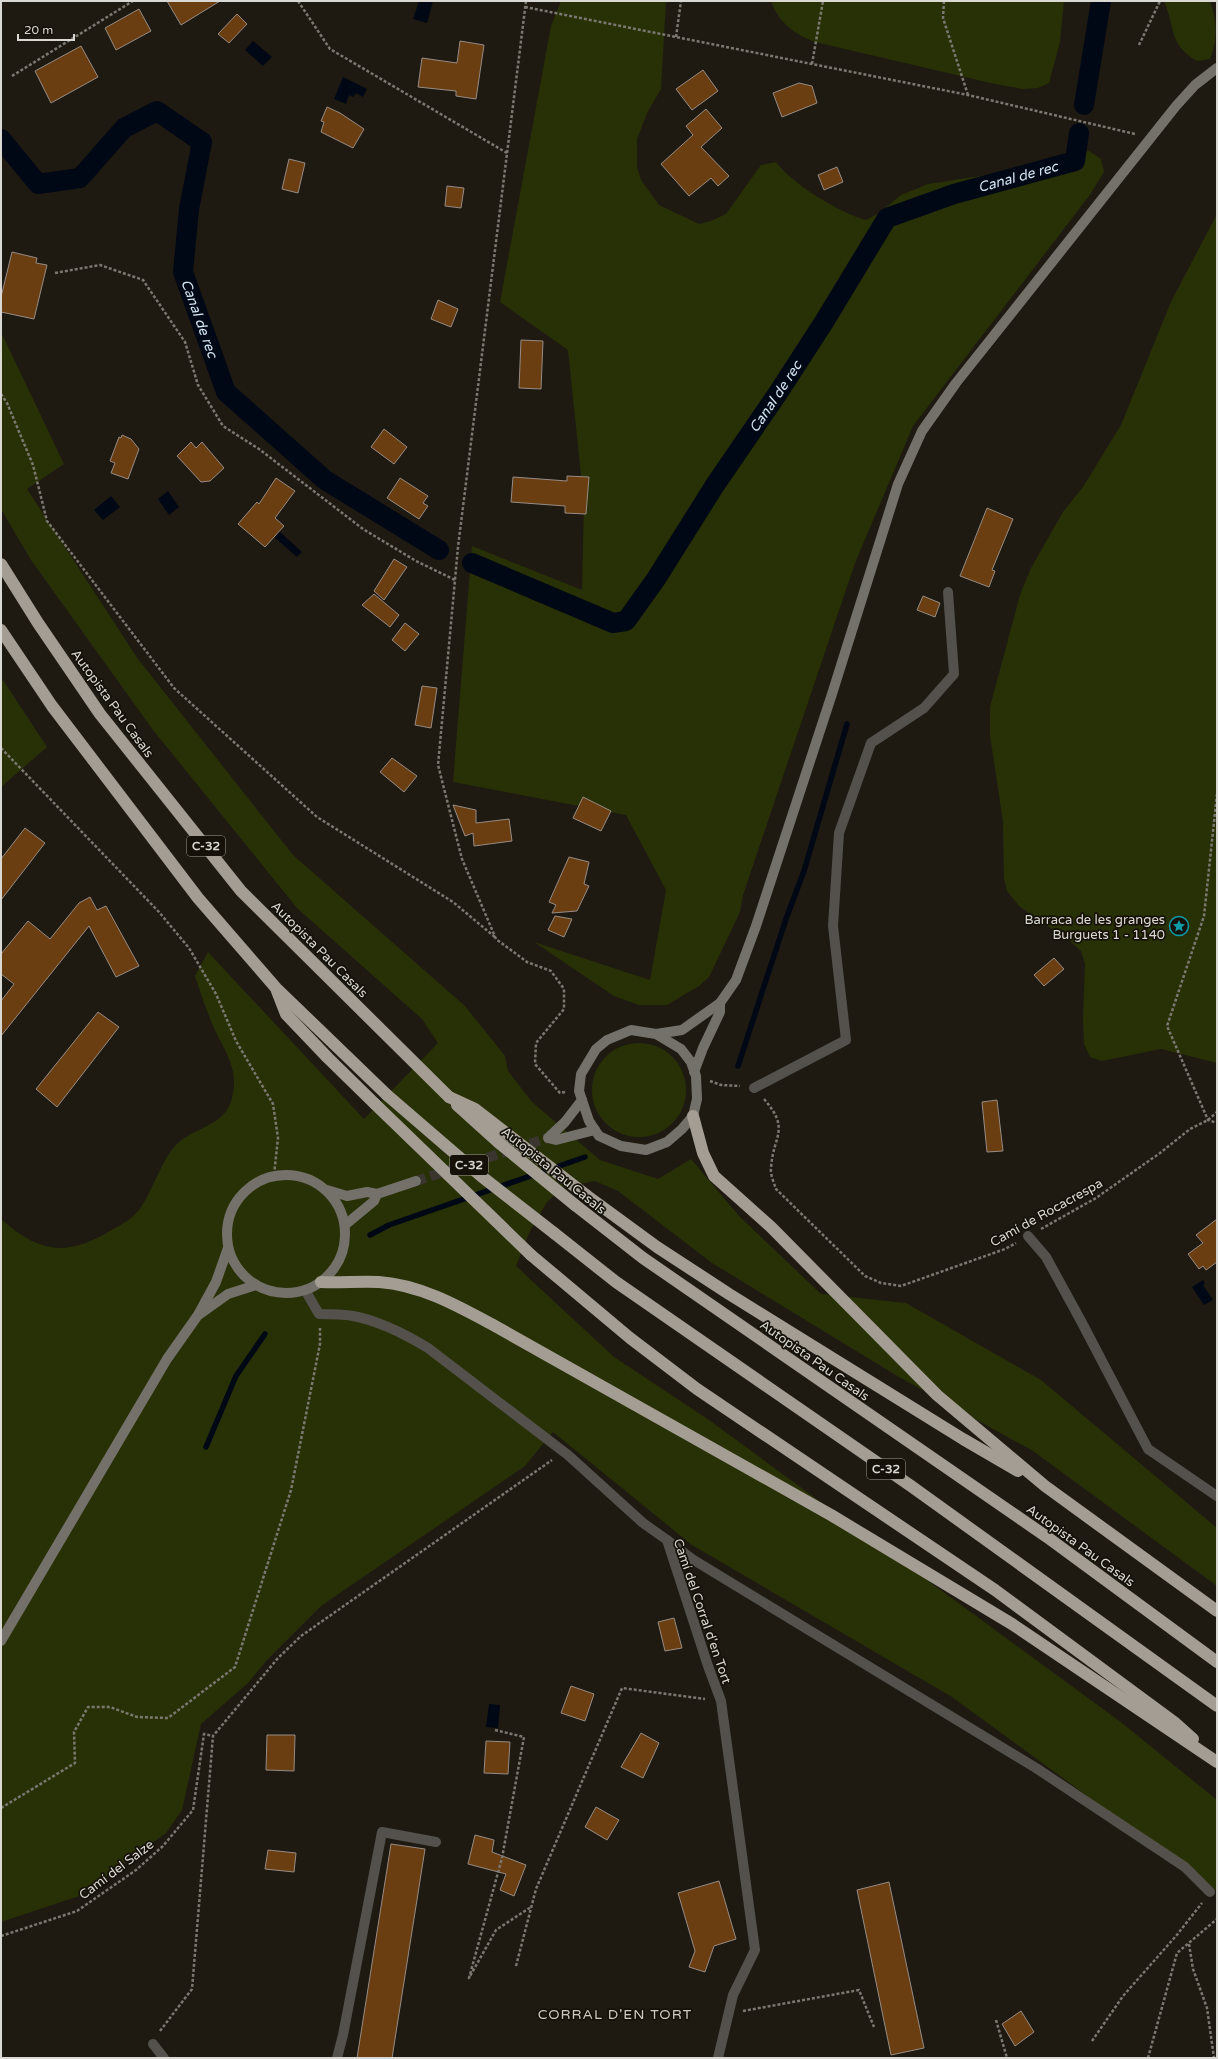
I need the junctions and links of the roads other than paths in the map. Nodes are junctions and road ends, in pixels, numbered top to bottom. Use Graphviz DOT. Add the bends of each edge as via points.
graph roads {
  1 [pos="1217,68"];
  2 [pos="1,564"];
  3 [pos="948,592"];
  4 [pos="1,630"];
  5 [pos="276,988"];
  6 [pos="720,1003"];
  7 [pos="656,1034"];
  8 [pos="694,1072"];
  9 [pos="754,1088"];
  10 [pos="581,1095"];
  11 [pos="449,1097"];
  12 [pos="693,1116"];
  13 [pos="595,1130"];
  14 [pos="416,1181"];
  15 [pos="327,1190"];
  16 [pos="377,1194"];
  17 [pos="345,1225"];
  18 [pos="1028,1236"];
  19 [pos="228,1248"];
  20 [pos="321,1282"];
  21 [pos="256,1285"];
  22 [pos="305,1290"];
  23 [pos="198,1315"];
  24 [pos="1045,1486"];
  25 [pos="1217,1496"];
  26 [pos="667,1540"];
  27 [pos="1217,1611"];
  28 [pos="1,1641"];
  29 [pos="1217,1662"];
  30 [pos="1217,1706"];
  31 [pos="1217,1761"];
  32 [pos="436,1842"];
  33 [pos="1210,1892"];
  34 [pos="153,2044"];
  35 [pos="164,2058"];
  36 [pos="337,2058"];
  37 [pos="718,2058"];
  1 -- 6 [label="street" via="1195,85 1176,106 956,383 922,431 898,484 756,926 736,980"];
  2 -- 11 [label="highway, Autopista Pau Casals / C-32" via="100,714 242,891"];
  3 -- 9 [label="street" via="954,674 924,708 871,743 839,833 833,926 846,1040"];
  4 -- 5 [label="highway, C-32" via="52,706 198,898"];
  5 -- 30 [label="highway, C-32, bridge" via="387,1094 482,1176 616,1282 911,1486"];
  5 -- 31 [label="highway, bridge" via="286,1014 328,1058 531,1255 630,1338 697,1389 995,1590 1174,1722"];
  6 -- 7 [label="street" via="682,1030"];
  6 -- 8 [label="street" via="720,1012"];
  7 -- 8 [label="street" via="681,1050 692,1062"];
  7 -- 10 [label="street" via="631,1030 607,1040 596,1049 581,1074"];
  8 -- 12 [label="street" via="697,1099"];
  10 -- 13 [label="street" via="589,1121"];
  10 -- 13 [label="street" via="565,1122 548,1138 556,1140"];
  11 -- 24 [label="highway, bridge" via="475,1109 657,1247 729,1294 963,1439"];
  11 -- 29 [label="highway, Autopista Pau Casals / C-32, bridge" via="498,1142 642,1258 1048,1537"];
  12 -- 13 [label="street" via="667,1142 646,1150 621,1146 599,1136"];
  12 -- 24 [label="highway" via="703,1154 714,1176 771,1227 937,1395"];
  14 -- 16 [label="street"];
  15 -- 16 [label="street" via="347,1196 367,1192"];
  15 -- 17 [label="street" via="339,1206"];
  15 -- 19 [label="street" via="302,1176 288,1174 274,1176 253,1185 236,1202 229,1216 226,1232"];
  16 -- 17 [label="street" via="374,1201"];
  17 -- 20 [label="street" via="344,1246 336,1266"];
  18 -- 25 [label="street" via="1046,1258 1082,1321 1148,1449"];
  19 -- 21 [label="street" via="236,1266"];
  19 -- 23 [label="street" via="216,1282"];
  20 -- 22 [label="street"];
  20 -- 31 [label="highway" via="378,1282 421,1291 442,1298 495,1326 831,1515 1012,1624"];
  21 -- 22 [label="street" via="272,1292 289,1293"];
  21 -- 23 [label="street" via="228,1294"];
  22 -- 26 [label="street, Camí del Corral d'en Tort" via="319,1314 354,1316 407,1335 428,1348 564,1452 643,1523"];
  23 -- 28 [label="street" via="167,1359"];
  24 -- 27 [label="highway"];
  26 -- 33 [label="street" via="692,1559 1036,1768 1185,1867"];
  26 -- 37 [label="street, Camí del Corral d'en Tort" via="721,1701 755,1950 733,1995"];
  32 -- 36 [label="street" via="382,1832 344,2035"];
  34 -- 35 [label="street"];
}
